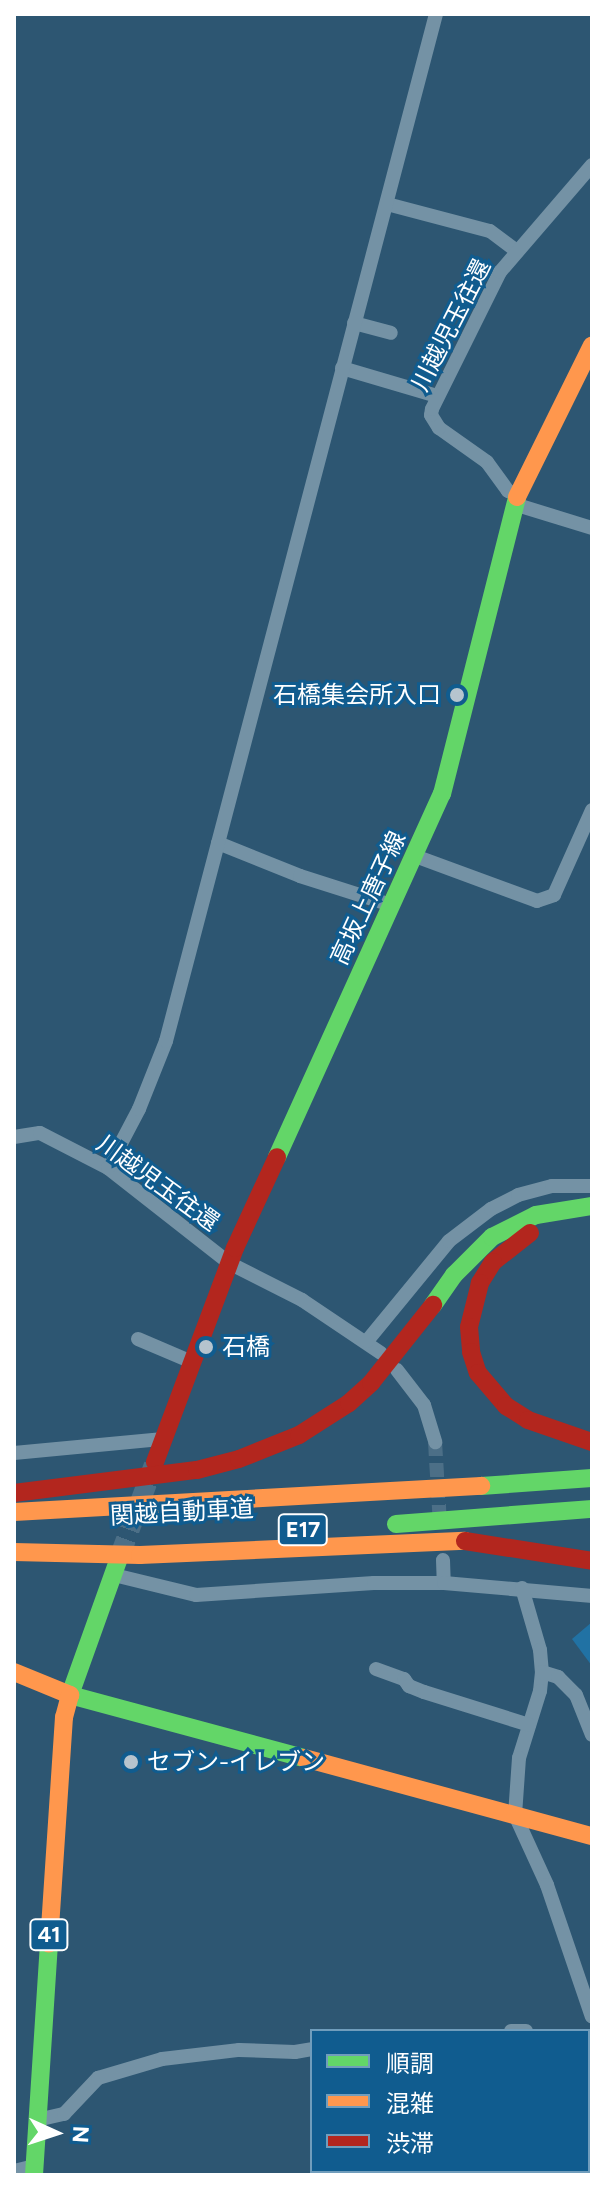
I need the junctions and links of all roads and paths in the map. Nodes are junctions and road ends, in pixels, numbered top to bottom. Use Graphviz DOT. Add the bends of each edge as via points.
graph roads {
  1 [pos="436,14"];
  2 [pos="592,165"];
  3 [pos="387,204"];
  4 [pos="517,251"];
  5 [pos="354,323"];
  6 [pos="391,333"];
  7 [pos="592,345"];
  8 [pos="342,368"];
  9 [pos="437,396"];
  10 [pos="516,500"];
  11 [pos="592,528"];
  12 [pos="592,810"];
  13 [pos="218,843"];
  14 [pos="415,856"];
  15 [pos="391,905"];
  16 [pos="14,1137"];
  17 [pos="108,1168"];
  18 [pos="592,1186"];
  19 [pos="592,1206"];
  20 [pos="592,1221"];
  21 [pos="229,1263"];
  22 [pos="138,1339"];
  23 [pos="367,1341"];
  24 [pos="381,1353"];
  25 [pos="192,1362"];
  26 [pos="397,1370"];
  27 [pos="163,1439"];
  28 [pos="435,1442"];
  29 [pos="592,1442"];
  30 [pos="14,1453"];
  31 [pos="155,1462"];
  32 [pos="592,1478"];
  33 [pos="14,1493"];
  34 [pos="592,1509"];
  35 [pos="14,1512"];
  36 [pos="14,1545"];
  37 [pos="14,1552"];
  38 [pos="443,1560"];
  39 [pos="592,1561"];
  40 [pos="116,1566"];
  41 [pos="444,1583"];
  42 [pos="522,1588"];
  43 [pos="592,1596"];
  44 [pos="376,1669"];
  45 [pos="14,1672"];
  46 [pos="542,1672"];
  47 [pos="70,1695"];
  48 [pos="529,1725"];
  49 [pos="592,1735"];
  50 [pos="515,1815"];
  51 [pos="592,1836"];
  52 [pos="592,2017"];
  53 [pos="310,2049"];
  54 [pos="37,2120"];
  55 [pos="592,2157"];
  56 [pos="34,2170"];
  57 [pos="14,2171"];
  58 [pos="590,2175"];
  1 -- 3 [label="street"];
  2 -- 4 [label="street, 川越児玉往還"];
  3 -- 4 [label="street" via="490,231"];
  3 -- 5 [label="street"];
  4 -- 9 [label="street, 川越児玉往還" via="486,293"];
  5 -- 6 [label="street"];
  5 -- 8 [label="street"];
  7 -- 10 [label="main road, 高坂上唐子線"];
  8 -- 9 [label="street"];
  8 -- 13 [label="street"];
  9 -- 10 [label="street, 川越児玉往還" via="431,415 435,425 487,462"];
  10 -- 11 [label="street"];
  10 -- 14 [label="main road, 高坂上唐子線" via="442,794"];
  12 -- 14 [label="street" via="554,895 537,901"];
  13 -- 15 [label="street"];
  13 -- 17 [label="street" via="166,1041"];
  14 -- 15 [label="main road, 高坂上唐子線"];
  15 -- 21 [label="main road, 高坂上唐子線"];
  16 -- 17 [label="street, 川越児玉往還" via="40,1133"];
  17 -- 21 [label="street, 川越児玉往還"];
  18 -- 23 [label="street" via="552,1186 491,1209 449,1241"];
  19 -- 33 [label="main road" via="536,1215 492,1237 454,1275 371,1383 299,1435 197,1470"];
  20 -- 29 [label="main road" via="554,1225 511,1245 480,1283 469,1327 478,1373 506,1406 538,1424"];
  21 -- 23 [label="street, 川越児玉往還"];
  21 -- 25 [label="main road, 高坂上唐子線"];
  22 -- 25 [label="street"];
  23 -- 24 [label="street, 川越児玉往還"];
  25 -- 27 [label="main road, 高坂上唐子線"];
  26 -- 28 [label="street" via="424,1405"];
  27 -- 30 [label="street"];
  27 -- 31 [label="main road, 高坂上唐子線"];
  32 -- 35 [label="main road, 関越自動車道 / E17"];
  34 -- 36 [label="main road, 関越自動車道 / E17"];
  37 -- 39 [label="main road" via="140,1555 444,1539"];
  38 -- 41 [label="street"];
  40 -- 41 [label="street" via="196,1595"];
  40 -- 47 [label="main road"];
  41 -- 42 [label="street"];
  42 -- 43 [label="street"];
  42 -- 46 [label="street"];
  44 -- 48 [label="street" via="424,1692"];
  45 -- 47 [label="main road"];
  46 -- 48 [label="street"];
  46 -- 49 [label="street" via="558,1677 576,1695"];
  47 -- 50 [label="main road"];
  47 -- 54 [label="main road, 41" via="64,1717"];
  48 -- 50 [label="street" via="519,1758"];
  50 -- 51 [label="main road"];
  50 -- 52 [label="street" via="547,1885"];
  53 -- 54 [label="street" via="162,2059 98,2078 64,2114"];
  54 -- 56 [label="main road, 41"];
  55 -- 58 [label="main road"];
  56 -- 57 [label="street"];
}
